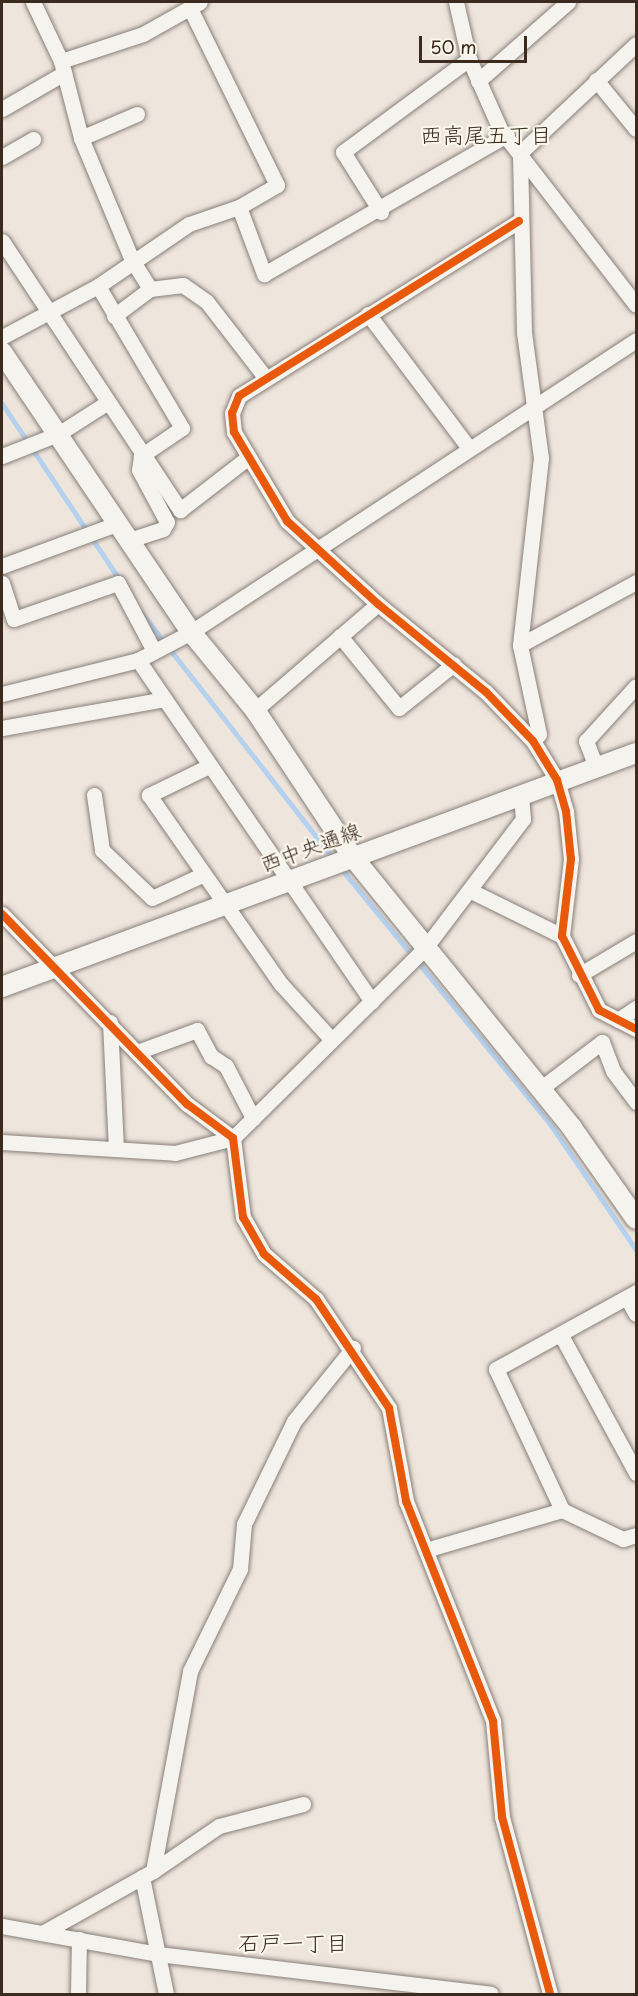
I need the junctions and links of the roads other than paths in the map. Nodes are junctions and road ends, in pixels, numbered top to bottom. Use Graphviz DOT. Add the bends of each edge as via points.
graph roads {
  1 [pos="33,2"];
  2 [pos="456,2"];
  3 [pos="568,2"];
  4 [pos="195,4"];
  5 [pos="636,44"];
  6 [pos="469,59"];
  7 [pos="62,67"];
  8 [pos="596,80"];
  9 [pos="478,81"];
  10 [pos="2,109"];
  11 [pos="137,114"];
  12 [pos="636,129"];
  13 [pos="507,135"];
  14 [pos="81,138"];
  15 [pos="33,139"];
  16 [pos="520,153"];
  17 [pos="2,157"];
  18 [pos="239,207"];
  19 [pos="381,212"];
  20 [pos="519,221"];
  21 [pos="2,241"];
  22 [pos="132,260"];
  23 [pos="98,286"];
  24 [pos="150,289"];
  25 [pos="636,305"];
  26 [pos="50,312"];
  27 [pos="368,314"];
  28 [pos="114,316"];
  29 [pos="2,336"];
  30 [pos="636,340"];
  31 [pos="2,352"];
  32 [pos="265,377"];
  33 [pos="108,402"];
  34 [pos="536,406"];
  35 [pos="58,434"];
  36 [pos="469,448"];
  37 [pos="143,454"];
  38 [pos="2,456"];
  39 [pos="246,459"];
  40 [pos="119,523"];
  41 [pos="130,540"];
  42 [pos="318,544"];
  43 [pos="2,566"];
  44 [pos="636,582"];
  45 [pos="2,583"];
  46 [pos="378,604"];
  47 [pos="191,632"];
  48 [pos="340,636"];
  49 [pos="520,645"];
  50 [pos="154,651"];
  51 [pos="138,660"];
  52 [pos="454,664"];
  53 [pos="636,686"];
  54 [pos="2,694"];
  55 [pos="164,699"];
  56 [pos="255,710"];
  57 [pos="2,728"];
  58 [pos="532,741"];
  59 [pos="636,755"];
  60 [pos="209,766"];
  61 [pos="596,767"];
  62 [pos="557,780"];
  63 [pos="521,794"];
  64 [pos="94,795"];
  65 [pos="352,856"];
  66 [pos="204,874"];
  67 [pos="286,880"];
  68 [pos="470,890"];
  69 [pos="225,903"];
  70 [pos="2,914"];
  71 [pos="562,936"];
  72 [pos="636,941"];
  73 [pos="425,948"];
  74 [pos="55,967"];
  75 [pos="579,975"];
  76 [pos="2,987"];
  77 [pos="372,1002"];
  78 [pos="636,1008"];
  79 [pos="618,1020"];
  80 [pos="110,1022"];
  81 [pos="636,1029"];
  82 [pos="331,1039"];
  83 [pos="137,1052"];
  84 [pos="540,1089"];
  85 [pos="636,1102"];
  86 [pos="253,1118"];
  87 [pos="233,1138"];
  88 [pos="2,1142"];
  89 [pos="116,1148"];
  90 [pos="636,1215"];
  91 [pos="632,1295"];
  92 [pos="636,1314"];
  93 [pos="562,1337"];
  94 [pos="352,1348"];
  95 [pos="636,1473"];
  96 [pos="562,1510"];
  97 [pos="636,1535"];
  98 [pos="429,1549"];
  99 [pos="303,1804"];
  100 [pos="148,1874"];
  101 [pos="2,1926"];
  102 [pos="44,1932"];
  103 [pos="79,1939"];
  104 [pos="158,1954"];
  105 [pos="445,1992"];
  106 [pos="78,1995"];
  107 [pos="166,1995"];
  108 [pos="490,1995"];
  109 [pos="550,1995"];
  1 -- 7 [label="street"];
  2 -- 6 [label="street"];
  3 -- 9 [label="street"];
  4 -- 7 [label="street" via="143,34"];
  4 -- 18 [label="street" via="277,185"];
  5 -- 8 [label="street"];
  6 -- 9 [label="street"];
  6 -- 19 [label="street" via="343,152"];
  7 -- 10 [label="street"];
  7 -- 14 [label="street"];
  8 -- 12 [label="street"];
  8 -- 16 [label="street"];
  9 -- 13 [label="street"];
  11 -- 14 [label="street"];
  13 -- 16 [label="street"];
  13 -- 19 [label="street"];
  14 -- 22 [label="street"];
  15 -- 17 [label="street"];
  16 -- 20 [label="street"];
  16 -- 25 [label="street"];
  18 -- 19 [label="street" via="264,274"];
  18 -- 22 [label="street" via="189,224"];
  20 -- 27 [label="street"];
  20 -- 34 [label="street" via="524,332"];
  21 -- 26 [label="street"];
  22 -- 23 [label="street"];
  22 -- 24 [label="street"];
  23 -- 26 [label="street"];
  23 -- 28 [label="street"];
  24 -- 28 [label="street"];
  24 -- 32 [label="street" via="183,285 207,302"];
  26 -- 29 [label="street"];
  26 -- 33 [label="street"];
  27 -- 32 [label="street"];
  27 -- 36 [label="street"];
  28 -- 37 [label="street" via="182,428"];
  30 -- 34 [label="street"];
  31 -- 35 [label="street"];
  32 -- 39 [label="street" via="239,396 232,413"];
  33 -- 35 [label="street"];
  33 -- 37 [label="street"];
  34 -- 36 [label="street"];
  34 -- 49 [label="street" via="541,458"];
  35 -- 38 [label="street"];
  35 -- 40 [label="street"];
  36 -- 42 [label="street"];
  37 -- 39 [label="street" via="180,510"];
  37 -- 41 [label="street" via="139,470 167,522 163,529"];
  39 -- 42 [label="street" via="287,521"];
  40 -- 41 [label="street"];
  40 -- 43 [label="street"];
  41 -- 47 [label="street"];
  42 -- 46 [label="street"];
  42 -- 47 [label="street"];
  44 -- 49 [label="street"];
  45 -- 50 [label="street" via="14,619 118,582"];
  46 -- 48 [label="street"];
  46 -- 52 [label="street"];
  47 -- 50 [label="street"];
  47 -- 56 [label="street"];
  48 -- 52 [label="street" via="399,708"];
  48 -- 56 [label="street"];
  49 -- 58 [label="street" via="539,734"];
  50 -- 51 [label="street"];
  51 -- 54 [label="street"];
  51 -- 55 [label="street"];
  52 -- 58 [label="street"];
  53 -- 61 [label="street" via="586,741"];
  55 -- 57 [label="street"];
  55 -- 60 [label="street"];
  56 -- 65 [label="street"];
  58 -- 62 [label="street"];
  59 -- 61 [label="street, 西中央通線"];
  60 -- 66 [label="street" via="149,795"];
  60 -- 67 [label="street"];
  61 -- 62 [label="street, 西中央通線"];
  62 -- 63 [label="street, 西中央通線"];
  62 -- 71 [label="street" via="571,859"];
  63 -- 65 [label="street, 西中央通線"];
  63 -- 68 [label="street" via="523,819"];
  64 -- 66 [label="street" via="102,850 152,898"];
  65 -- 67 [label="street, 西中央通線"];
  65 -- 73 [label="street"];
  66 -- 69 [label="street"];
  67 -- 69 [label="street, 西中央通線"];
  67 -- 77 [label="street"];
  68 -- 71 [label="street"];
  68 -- 73 [label="street"];
  69 -- 74 [label="street, 西中央通線"];
  69 -- 82 [label="street" via="281,984"];
  70 -- 74 [label="street"];
  71 -- 75 [label="street"];
  72 -- 75 [label="street"];
  73 -- 77 [label="street"];
  73 -- 84 [label="street"];
  74 -- 76 [label="street, 西中央通線"];
  74 -- 80 [label="street"];
  75 -- 79 [label="street" via="599,1010"];
  77 -- 82 [label="street"];
  78 -- 79 [label="street"];
  79 -- 81 [label="street"];
  80 -- 83 [label="street"];
  80 -- 89 [label="street"];
  82 -- 86 [label="street"];
  83 -- 86 [label="street" via="197,1030 211,1056 226,1066"];
  83 -- 87 [label="street" via="187,1104"];
  84 -- 85 [label="street" via="602,1042 613,1071"];
  84 -- 90 [label="street"];
  86 -- 87 [label="street"];
  87 -- 89 [label="street" via="175,1153"];
  87 -- 94 [label="street" via="243,1217 253,1236 264,1254 316,1299"];
  88 -- 89 [label="street"];
  91 -- 92 [label="street"];
  91 -- 93 [label="street"];
  93 -- 95 [label="street"];
  93 -- 96 [label="street" via="496,1369"];
  94 -- 98 [label="street" via="389,1408 406,1501"];
  94 -- 100 [label="street" via="294,1421 244,1524 240,1569 190,1671"];
  96 -- 97 [label="street" via="623,1539"];
  96 -- 98 [label="street"];
  98 -- 109 [label="street" via="493,1721 502,1817"];
  99 -- 100 [label="street" via="219,1826"];
  100 -- 102 [label="street"];
  100 -- 104 [label="street"];
  101 -- 102 [label="street"];
  102 -- 103 [label="street"];
  103 -- 104 [label="street"];
  103 -- 106 [label="street"];
  104 -- 105 [label="street"];
  104 -- 107 [label="street"];
  105 -- 108 [label="street"];
}
